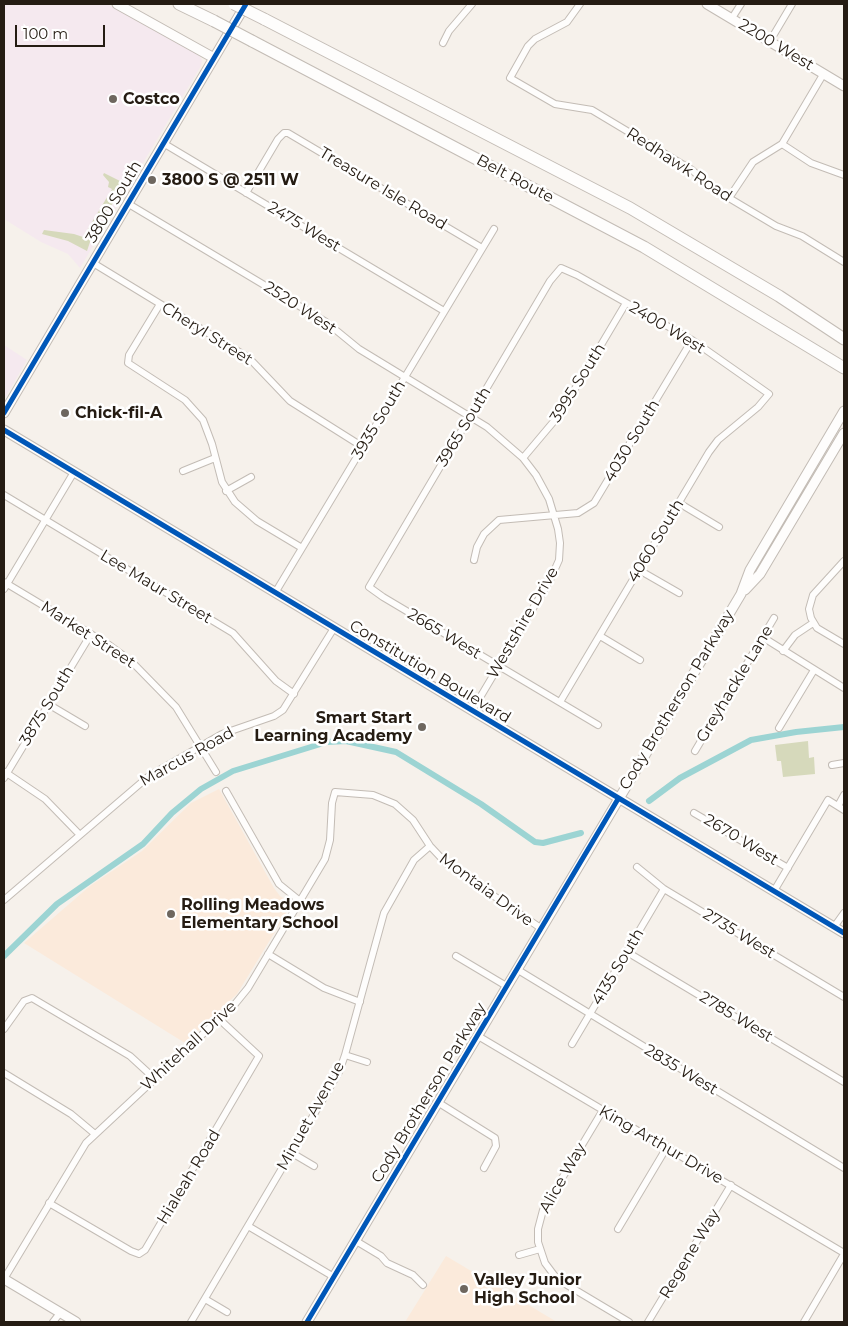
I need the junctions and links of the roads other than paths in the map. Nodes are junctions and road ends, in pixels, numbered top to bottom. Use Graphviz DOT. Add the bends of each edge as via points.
graph roads {
  1 [pos="117,4"];
  2 [pos="179,4"];
  3 [pos="234,4"];
  4 [pos="246,4"];
  5 [pos="472,4"];
  6 [pos="580,4"];
  7 [pos="707,4"];
  8 [pos="741,4"];
  9 [pos="792,4"];
  10 [pos="732,18"];
  11 [pos="770,41"];
  12 [pos="443,43"];
  13 [pos="214,58"];
  14 [pos="824,74"];
  15 [pos="844,86"];
  16 [pos="163,143"];
  17 [pos="782,144"];
  18 [pos="844,175"];
  19 [pos="246,192"];
  20 [pos="729,198"];
  21 [pos="127,203"];
  22 [pos="494,229"];
  23 [pos="482,248"];
  24 [pos="92,262"];
  25 [pos="844,262"];
  26 [pos="561,268"];
  27 [pos="626,303"];
  28 [pos="160,304"];
  29 [pos="444,311"];
  30 [pos="844,339"];
  31 [pos="692,340"];
  32 [pos="844,368"];
  33 [pos="405,377"];
  34 [pos="769,394"];
  35 [pos="844,410"];
  36 [pos="4,413"];
  37 [pos="470,416"];
  38 [pos="4,430"];
  39 [pos="844,433"];
  40 [pos="363,447"];
  41 [pos="215,458"];
  42 [pos="523,458"];
  43 [pos="183,471"];
  44 [pos="74,472"];
  45 [pos="251,478"];
  46 [pos="226,491"];
  47 [pos="4,495"];
  48 [pos="679,503"];
  49 [pos="554,515"];
  50 [pos="45,520"];
  51 [pos="719,527"];
  52 [pos="302,548"];
  53 [pos="474,560"];
  54 [pos="844,561"];
  55 [pos="640,570"];
  56 [pos="5,584"];
  57 [pos="369,587"];
  58 [pos="275,593"];
  59 [pos="679,593"];
  60 [pos="741,594"];
  61 [pos="774,618"];
  62 [pos="813,623"];
  63 [pos="334,628"];
  64 [pos="91,634"];
  65 [pos="600,636"];
  66 [pos="764,638"];
  67 [pos="844,644"];
  68 [pos="783,651"];
  69 [pos="640,660"];
  70 [pos="498,666"];
  71 [pos="814,670"];
  72 [pos="844,688"];
  73 [pos="294,694"];
  74 [pos="560,702"];
  75 [pos="48,704"];
  76 [pos="472,711"];
  77 [pos="598,725"];
  78 [pos="85,726"];
  79 [pos="780,728"];
  80 [pos="201,746"];
  81 [pos="695,750"];
  82 [pos="844,762"];
  83 [pos="832,765"];
  84 [pos="216,772"];
  85 [pos="5,774"];
  86 [pos="226,791"];
  87 [pos="335,792"];
  88 [pos="844,795"];
  89 [pos="618,799"];
  90 [pos="841,808"];
  91 [pos="694,813"];
  92 [pos="80,834"];
  93 [pos="430,846"];
  94 [pos="637,868"];
  95 [pos="788,868"];
  96 [pos="664,889"];
  97 [pos="774,891"];
  98 [pos="4,900"];
  99 [pos="300,901"];
  100 [pos="844,913"];
  101 [pos="834,927"];
  102 [pos="542,929"];
  103 [pos="844,933"];
  104 [pos="627,952"];
  105 [pos="268,954"];
  106 [pos="456,956"];
  107 [pos="518,970"];
  108 [pos="508,987"];
  109 [pos="844,997"];
  110 [pos="360,1002"];
  111 [pos="590,1014"];
  112 [pos="218,1019"];
  113 [pos="4,1029"];
  114 [pos="478,1036"];
  115 [pos="572,1044"];
  116 [pos="345,1055"];
  117 [pos="367,1062"];
  118 [pos="4,1073"];
  119 [pos="155,1079"];
  120 [pos="844,1082"];
  121 [pos="439,1103"];
  122 [pos="603,1110"];
  123 [pos="95,1134"];
  124 [pos="667,1147"];
  125 [pos="292,1153"];
  126 [pos="314,1166"];
  127 [pos="484,1168"];
  128 [pos="844,1168"];
  129 [pos="731,1185"];
  130 [pos="49,1203"];
  131 [pos="248,1226"];
  132 [pos="618,1229"];
  133 [pos="356,1241"];
  134 [pos="540,1249"];
  135 [pos="844,1254"];
  136 [pos="519,1256"];
  137 [pos="334,1277"];
  138 [pos="4,1279"];
  139 [pos="423,1285"];
  140 [pos="205,1299"];
  141 [pos="60,1312"];
  142 [pos="226,1312"];
  143 [pos="53,1322"];
  144 [pos="76,1322"];
  145 [pos="191,1322"];
  146 [pos="309,1322"];
  147 [pos="629,1322"];
  148 [pos="648,1322"];
  149 [pos="804,1322"];
  1 -- 13 [label="main road"];
  2 -- 32 [label="highway, Belt Route, bridge" via="644,247"];
  3 -- 30 [label="highway, Belt Route, bridge" via="630,208 779,296"];
  4 -- 13 [label="main road, 3800 South"];
  5 -- 12 [label="street"];
  6 -- 20 [label="street, Redhawk Road" via="568,22 528,46 510,78 556,104 592,110 692,170"];
  7 -- 10 [label="main road, 2200 West"];
  8 -- 10 [label="street"];
  9 -- 11 [label="street"];
  10 -- 11 [label="main road, 2200 West"];
  11 -- 14 [label="main road, 2200 West"];
  13 -- 16 [label="main road, 3800 South"];
  14 -- 15 [label="main road, 2200 West"];
  14 -- 17 [label="street"];
  16 -- 19 [label="street, 2475 West"];
  16 -- 21 [label="main road, 3800 South"];
  17 -- 18 [label="street" via="812,163"];
  17 -- 20 [label="street" via="753,162"];
  19 -- 23 [label="street, Treasure Isle Road" via="284,133 292,134"];
  19 -- 29 [label="street, 2475 West"];
  20 -- 25 [label="street, Redhawk Road"];
  21 -- 24 [label="main road, 3800 South"];
  21 -- 33 [label="street, 2520 West" via="326,322 360,350"];
  22 -- 23 [label="street, 3935 South"];
  23 -- 29 [label="street, 3935 South"];
  24 -- 28 [label="street, Cheryl Street"];
  24 -- 36 [label="main road, 3800 South"];
  26 -- 27 [label="street, 2400 West"];
  26 -- 37 [label="street, 3965 South"];
  27 -- 31 [label="street, 2400 West"];
  27 -- 42 [label="street, 3995 South" via="557,418"];
  28 -- 40 [label="street, Cheryl Street" via="249,358 290,401"];
  28 -- 41 [label="street" via="129,355 128,363 196,411 209,433"];
  29 -- 33 [label="street, 3935 South"];
  31 -- 34 [label="street, 2400 West"];
  31 -- 49 [label="street, 4030 South" via="594,503 578,513"];
  33 -- 37 [label="street, 2520 West"];
  33 -- 40 [label="street, 3935 South"];
  34 -- 48 [label="street, 4060 South" via="758,408 718,440"];
  35 -- 60 [label="main road, Cody Brotherson Parkway" via="750,570"];
  37 -- 42 [label="street, Westshire Drive" via="497,434"];
  37 -- 57 [label="street, 3965 South"];
  38 -- 44 [label="main road, Constitution Boulevard"];
  39 -- 60 [label="main road, Cody Brotherson Parkway" via="760,574"];
  40 -- 52 [label="street, 3935 South"];
  41 -- 43 [label="street"];
  41 -- 46 [label="street"];
  42 -- 49 [label="street, Westshire Drive" via="542,484"];
  44 -- 50 [label="street"];
  44 -- 58 [label="main road, Constitution Boulevard"];
  45 -- 46 [label="street"];
  46 -- 52 [label="street" via="245,512"];
  47 -- 50 [label="street, Lee Maur Street"];
  48 -- 51 [label="street"];
  48 -- 55 [label="street, 4060 South"];
  49 -- 53 [label="street, 4030 South" via="499,520 484,534"];
  49 -- 70 [label="street, Westshire Drive" via="560,543 556,569"];
  50 -- 56 [label="street"];
  50 -- 73 [label="street, Lee Maur Street" via="233,633 276,681"];
  52 -- 58 [label="street, 3935 South"];
  54 -- 62 [label="street" via="811,599 808,609"];
  55 -- 59 [label="street"];
  55 -- 65 [label="street, 4060 South"];
  56 -- 64 [label="street, Market Street"];
  57 -- 70 [label="street, 2665 West"];
  58 -- 63 [label="main road, Constitution Boulevard"];
  60 -- 89 [label="main road, Cody Brotherson Parkway"];
  61 -- 66 [label="street, Greyhackle Lane"];
  62 -- 67 [label="street"];
  62 -- 68 [label="street" via="795,635"];
  63 -- 73 [label="street, Marcus Road"];
  63 -- 76 [label="main road, Constitution Boulevard"];
  64 -- 75 [label="street, 3875 South"];
  64 -- 80 [label="street, Market Street" via="122,654 153,681 176,707"];
  65 -- 69 [label="street"];
  65 -- 74 [label="street, 4060 South"];
  66 -- 68 [label="street"];
  66 -- 81 [label="street, Greyhackle Lane"];
  68 -- 71 [label="street"];
  70 -- 74 [label="street, 2665 West"];
  70 -- 76 [label="street, Westshire Drive"];
  71 -- 72 [label="street"];
  71 -- 79 [label="street"];
  73 -- 80 [label="street, Marcus Road" via="277,714 222,734"];
  74 -- 77 [label="street, 2665 West"];
  75 -- 78 [label="street"];
  75 -- 85 [label="street, 3875 South"];
  76 -- 89 [label="main road, Constitution Boulevard"];
  80 -- 84 [label="street, Market Street"];
  80 -- 92 [label="street, Marcus Road" via="138,784"];
  82 -- 83 [label="street"];
  85 -- 92 [label="street" via="45,799"];
  86 -- 99 [label="street" via="279,884"];
  87 -- 93 [label="street, Montaia Drive" via="373,795 395,804 413,820"];
  87 -- 99 [label="street, Whitehall Drive" via="327,852"];
  88 -- 90 [label="street"];
  89 -- 97 [label="main road, Constitution Boulevard"];
  89 -- 102 [label="main road, Cody Brotherson Parkway"];
  90 -- 95 [label="street" via="828,800"];
  91 -- 95 [label="street, 2670 West"];
  92 -- 98 [label="street, Marcus Road"];
  93 -- 102 [label="street, Montaia Drive" via="452,868"];
  93 -- 110 [label="street, Minuet Avenue" via="414,860 384,913"];
  94 -- 96 [label="street, 2735 West"];
  95 -- 97 [label="street"];
  96 -- 104 [label="street, 4135 South"];
  96 -- 109 [label="street, 2735 West"];
  97 -- 101 [label="main road, Constitution Boulevard"];
  99 -- 105 [label="street, Whitehall Drive"];
  100 -- 101 [label="street"];
  101 -- 103 [label="main road, Constitution Boulevard"];
  102 -- 107 [label="main road, Cody Brotherson Parkway"];
  104 -- 111 [label="street, 4135 South"];
  104 -- 120 [label="street, 2785 West"];
  105 -- 110 [label="street" via="324,988"];
  105 -- 112 [label="street, Whitehall Drive" via="244,993"];
  106 -- 108 [label="street"];
  107 -- 108 [label="main road, Cody Brotherson Parkway"];
  107 -- 111 [label="street, 2835 West"];
  108 -- 114 [label="main road, Cody Brotherson Parkway"];
  110 -- 116 [label="street, Minuet Avenue"];
  111 -- 115 [label="street, 4135 South"];
  111 -- 128 [label="street, 2835 West"];
  112 -- 119 [label="street, Whitehall Drive"];
  112 -- 130 [label="street, Hialeah Road" via="260,1056 144,1250 139,1254 131,1251"];
  113 -- 119 [label="street" via="24,1001 32,998 130,1056"];
  114 -- 121 [label="main road, Cody Brotherson Parkway"];
  114 -- 122 [label="street, King Arthur Drive"];
  116 -- 117 [label="street"];
  116 -- 125 [label="street, Minuet Avenue" via="329,1090"];
  118 -- 123 [label="street" via="72,1114"];
  119 -- 123 [label="street, Whitehall Drive"];
  121 -- 127 [label="street" via="495,1138 496,1146"];
  121 -- 133 [label="main road, Cody Brotherson Parkway"];
  122 -- 124 [label="street, King Arthur Drive"];
  122 -- 134 [label="street, Alice Way" via="543,1210 538,1229"];
  123 -- 130 [label="street, Whitehall Drive" via="83,1147"];
  124 -- 129 [label="street, King Arthur Drive"];
  124 -- 132 [label="street"];
  125 -- 126 [label="street"];
  125 -- 131 [label="street, Minuet Avenue"];
  129 -- 135 [label="street, King Arthur Drive"];
  129 -- 148 [label="street, Regene Way"];
  130 -- 138 [label="street, Whitehall Drive"];
  131 -- 137 [label="street"];
  131 -- 140 [label="street, Minuet Avenue"];
  133 -- 137 [label="main road, Cody Brotherson Parkway"];
  133 -- 139 [label="street"];
  134 -- 136 [label="street"];
  134 -- 147 [label="street, Alice Way" via="545,1263 558,1279"];
  135 -- 149 [label="street"];
  137 -- 146 [label="main road, Cody Brotherson Parkway"];
  138 -- 141 [label="main road"];
  140 -- 142 [label="street"];
  140 -- 145 [label="street, Minuet Avenue"];
  141 -- 143 [label="street"];
  141 -- 144 [label="main road"];
}
